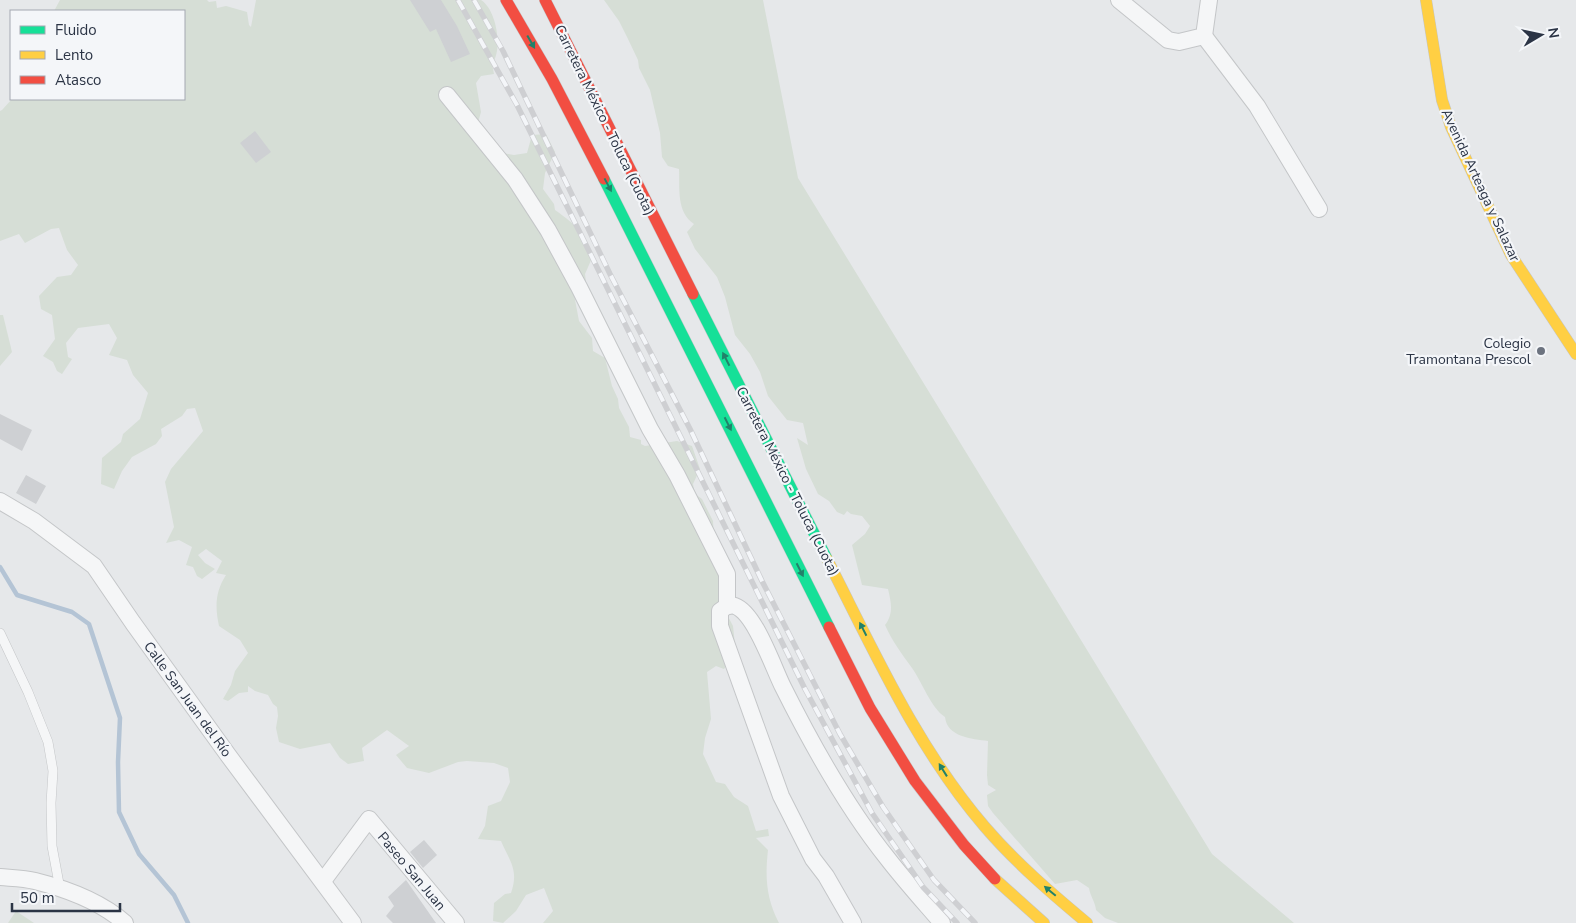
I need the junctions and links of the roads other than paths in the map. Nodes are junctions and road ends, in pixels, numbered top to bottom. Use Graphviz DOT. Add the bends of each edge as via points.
graph roads {
  1 [pos="506,0"];
  2 [pos="545,0"];
  3 [pos="1119,0"];
  4 [pos="1209,0"];
  5 [pos="1426,0"];
  6 [pos="1204,36"];
  7 [pos="447,95"];
  8 [pos="1320,209"];
  9 [pos="1576,354"];
  10 [pos="0,500"];
  11 [pos="727,606"];
  12 [pos="0,632"];
  13 [pos="0,877"];
  14 [pos="323,881"];
  15 [pos="60,889"];
  16 [pos="126,923"];
  17 [pos="353,923"];
  18 [pos="456,923"];
  19 [pos="852,923"];
  20 [pos="942,923"];
  21 [pos="1044,923"];
  22 [pos="1087,923"];
  1 -- 21 [label="main road, Carretera México - Toluca (Cuota), one-way" via="618,205 870,708 915,781 964,845 991,876"];
  22 -- 2 [label="main road, Carretera México - Toluca (Cuota), one-way" via="1034,878 985,827 952,785 900,702"];
  3 -- 6 [label="street" via="1168,40 1179,42"];
  4 -- 6 [label="street"];
  5 -- 9 [label="main road, Avenida Arteaga y Salazar" via="1442,100 1452,127 1511,255"];
  6 -- 8 [label="street" via="1257,106"];
  7 -- 11 [label="street" via="516,178 561,254 728,574"];
  10 -- 14 [label="street, Calle San Juan del Río" via="94,566 228,755"];
  11 -- 19 [label="street" via="720,611 720,626 781,796"];
  11 -- 20 [label="street" via="735,606 756,628 800,720 853,810 887,858"];
  12 -- 15 [label="lane" via="48,742 53,771 52,846"];
  13 -- 15 [label="street" via="34,880"];
  14 -- 17 [label="street, Calle San Juan del Río"];
  14 -- 18 [label="street, Paseo San Juan" via="369,819"];
  15 -- 16 [label="street" via="90,899"];
}
